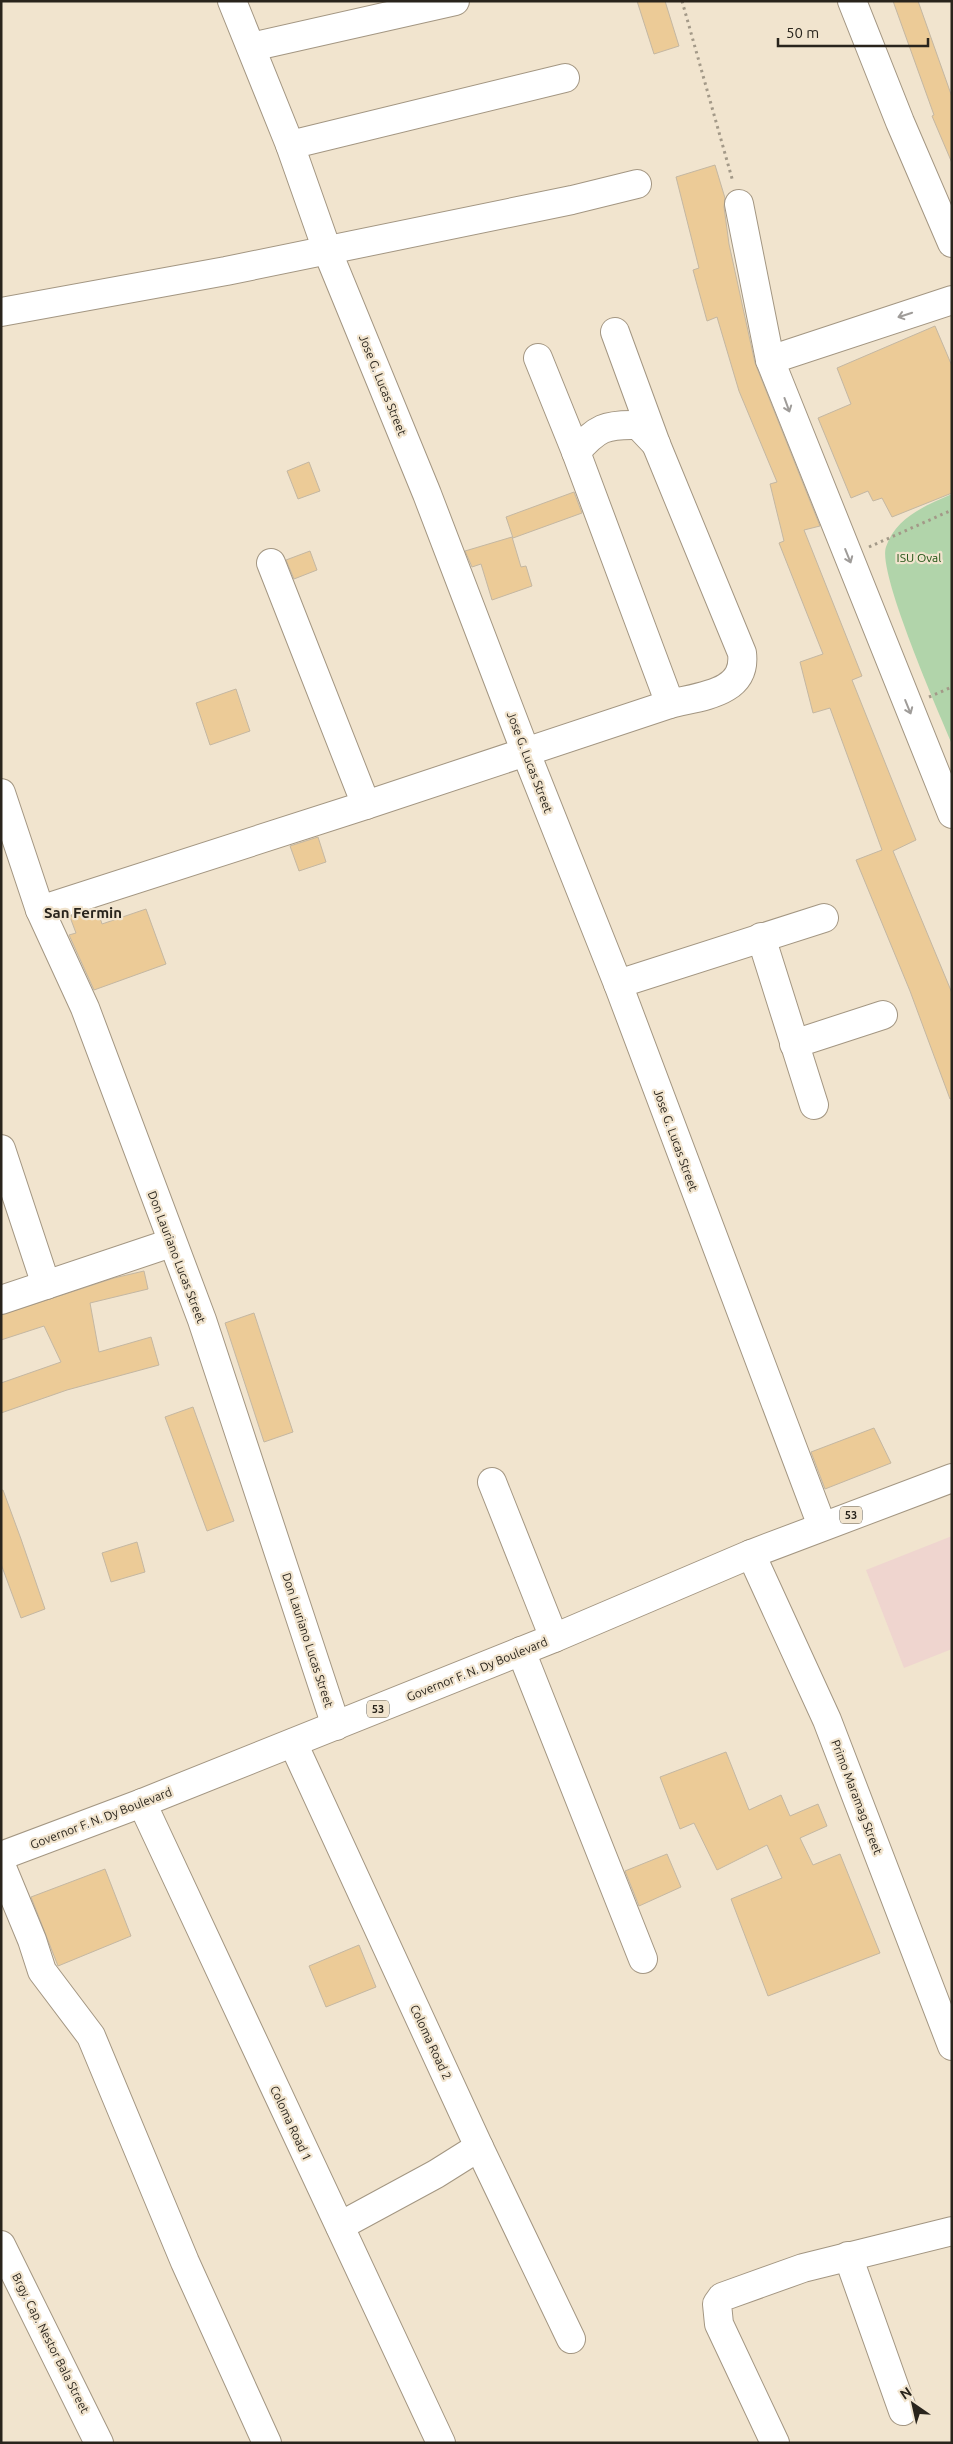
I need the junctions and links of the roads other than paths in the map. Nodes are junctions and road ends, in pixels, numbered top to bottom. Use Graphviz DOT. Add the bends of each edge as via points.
graph roads {
  1 [pos="232,1"];
  2 [pos="455,1"];
  3 [pos="852,1"];
  4 [pos="251,47"];
  5 [pos="565,78"];
  6 [pos="290,145"];
  7 [pos="637,184"];
  8 [pos="739,204"];
  9 [pos="952,243"];
  10 [pos="327,250"];
  11 [pos="952,300"];
  12 [pos="1,312"];
  13 [pos="615,332"];
  14 [pos="538,358"];
  15 [pos="770,360"];
  16 [pos="656,444"];
  17 [pos="576,452"];
  18 [pos="271,563"];
  19 [pos="670,704"];
  20 [pos="526,753"];
  21 [pos="1,794"];
  22 [pos="366,805"];
  23 [pos="952,814"];
  24 [pos="40,910"];
  25 [pos="824,918"];
  26 [pos="761,937"];
  27 [pos="618,984"];
  28 [pos="884,1015"];
  29 [pos="794,1044"];
  30 [pos="814,1105"];
  31 [pos="1,1149"];
  32 [pos="171,1243"];
  33 [pos="46,1285"];
  34 [pos="1,1300"];
  35 [pos="952,1478"];
  36 [pos="492,1482"];
  37 [pos="822,1526"];
  38 [pos="751,1554"];
  39 [pos="554,1638"];
  40 [pos="521,1651"];
  41 [pos="336,1726"];
  42 [pos="293,1743"];
  43 [pos="142,1803"];
  44 [pos="1,1856"];
  45 [pos="1,1865"];
  46 [pos="643,1959"];
  47 [pos="952,2046"];
  48 [pos="478,2147"];
  49 [pos="340,2226"];
  50 [pos="952,2232"];
  51 [pos="1,2244"];
  52 [pos="848,2256"];
  53 [pos="572,2339"];
  54 [pos="903,2411"];
  55 [pos="99,2443"];
  56 [pos="267,2443"];
  57 [pos="441,2443"];
  58 [pos="775,2443"];
  1 -- 4 [label="main road, Jose G. Lucas Street"];
  2 -- 4 [label="main road"];
  3 -- 9 [label="main road"];
  4 -- 6 [label="main road, Jose G. Lucas Street"];
  5 -- 6 [label="main road"];
  6 -- 10 [label="main road, Jose G. Lucas Street"];
  7 -- 10 [label="main road"];
  8 -- 15 [label="main road"];
  10 -- 12 [label="main road"];
  10 -- 20 [label="main road, Jose G. Lucas Street" via="427,494"];
  11 -- 15 [label="main road, one-way"];
  13 -- 16 [label="main road"];
  14 -- 17 [label="main road"];
  15 -- 23 [label="main road, one-way"];
  16 -- 17 [label="main road" via="638,425 624,424 594,433"];
  16 -- 19 [label="main road" via="742,653 744,665 733,684"];
  17 -- 19 [label="main road"];
  18 -- 22 [label="main road"];
  19 -- 20 [label="main road"];
  20 -- 22 [label="main road"];
  20 -- 27 [label="main road, Jose G. Lucas Street"];
  21 -- 24 [label="main road, Don Lauriano Lucas Street"];
  22 -- 24 [label="main road"];
  24 -- 32 [label="main road, Don Lauriano Lucas Street" via="84,1008"];
  25 -- 26 [label="main road"];
  26 -- 27 [label="main road"];
  26 -- 29 [label="main road"];
  27 -- 37 [label="main road, Jose G. Lucas Street"];
  28 -- 29 [label="main road"];
  29 -- 30 [label="main road"];
  31 -- 33 [label="main road"];
  32 -- 33 [label="main road"];
  32 -- 41 [label="main road, Don Lauriano Lucas Street" via="202,1320"];
  33 -- 34 [label="main road"];
  35 -- 37 [label="main road, Governor F. N. Dy Boulevard / 53"];
  36 -- 39 [label="main road"];
  37 -- 38 [label="main road, Governor F. N. Dy Boulevard / 53"];
  38 -- 39 [label="main road, Governor F. N. Dy Boulevard / 53"];
  38 -- 47 [label="main road, Primo Maramag Street" via="827,1720"];
  39 -- 40 [label="main road, Governor F. N. Dy Boulevard / 53"];
  40 -- 41 [label="main road, Governor F. N. Dy Boulevard / 53"];
  40 -- 46 [label="main road"];
  41 -- 42 [label="main road, Governor F. N. Dy Boulevard / 53"];
  42 -- 43 [label="main road, Governor F. N. Dy Boulevard / 53"];
  42 -- 48 [label="main road, Coloma Road 2"];
  43 -- 44 [label="main road, Governor F. N. Dy Boulevard / 53"];
  43 -- 49 [label="main road, Coloma Road 1"];
  45 -- 56 [label="main road" via="42,1971 92,2036 185,2262"];
  48 -- 49 [label="main road" via="436,2174"];
  48 -- 53 [label="main road, Coloma Road 2"];
  49 -- 57 [label="main road, Coloma Road 1"];
  50 -- 52 [label="main road"];
  51 -- 55 [label="main road, Brgy. Cap. Nestor Bala Street"];
  52 -- 54 [label="main road"];
  52 -- 58 [label="main road" via="735,2291 716,2304 719,2324"];
}
